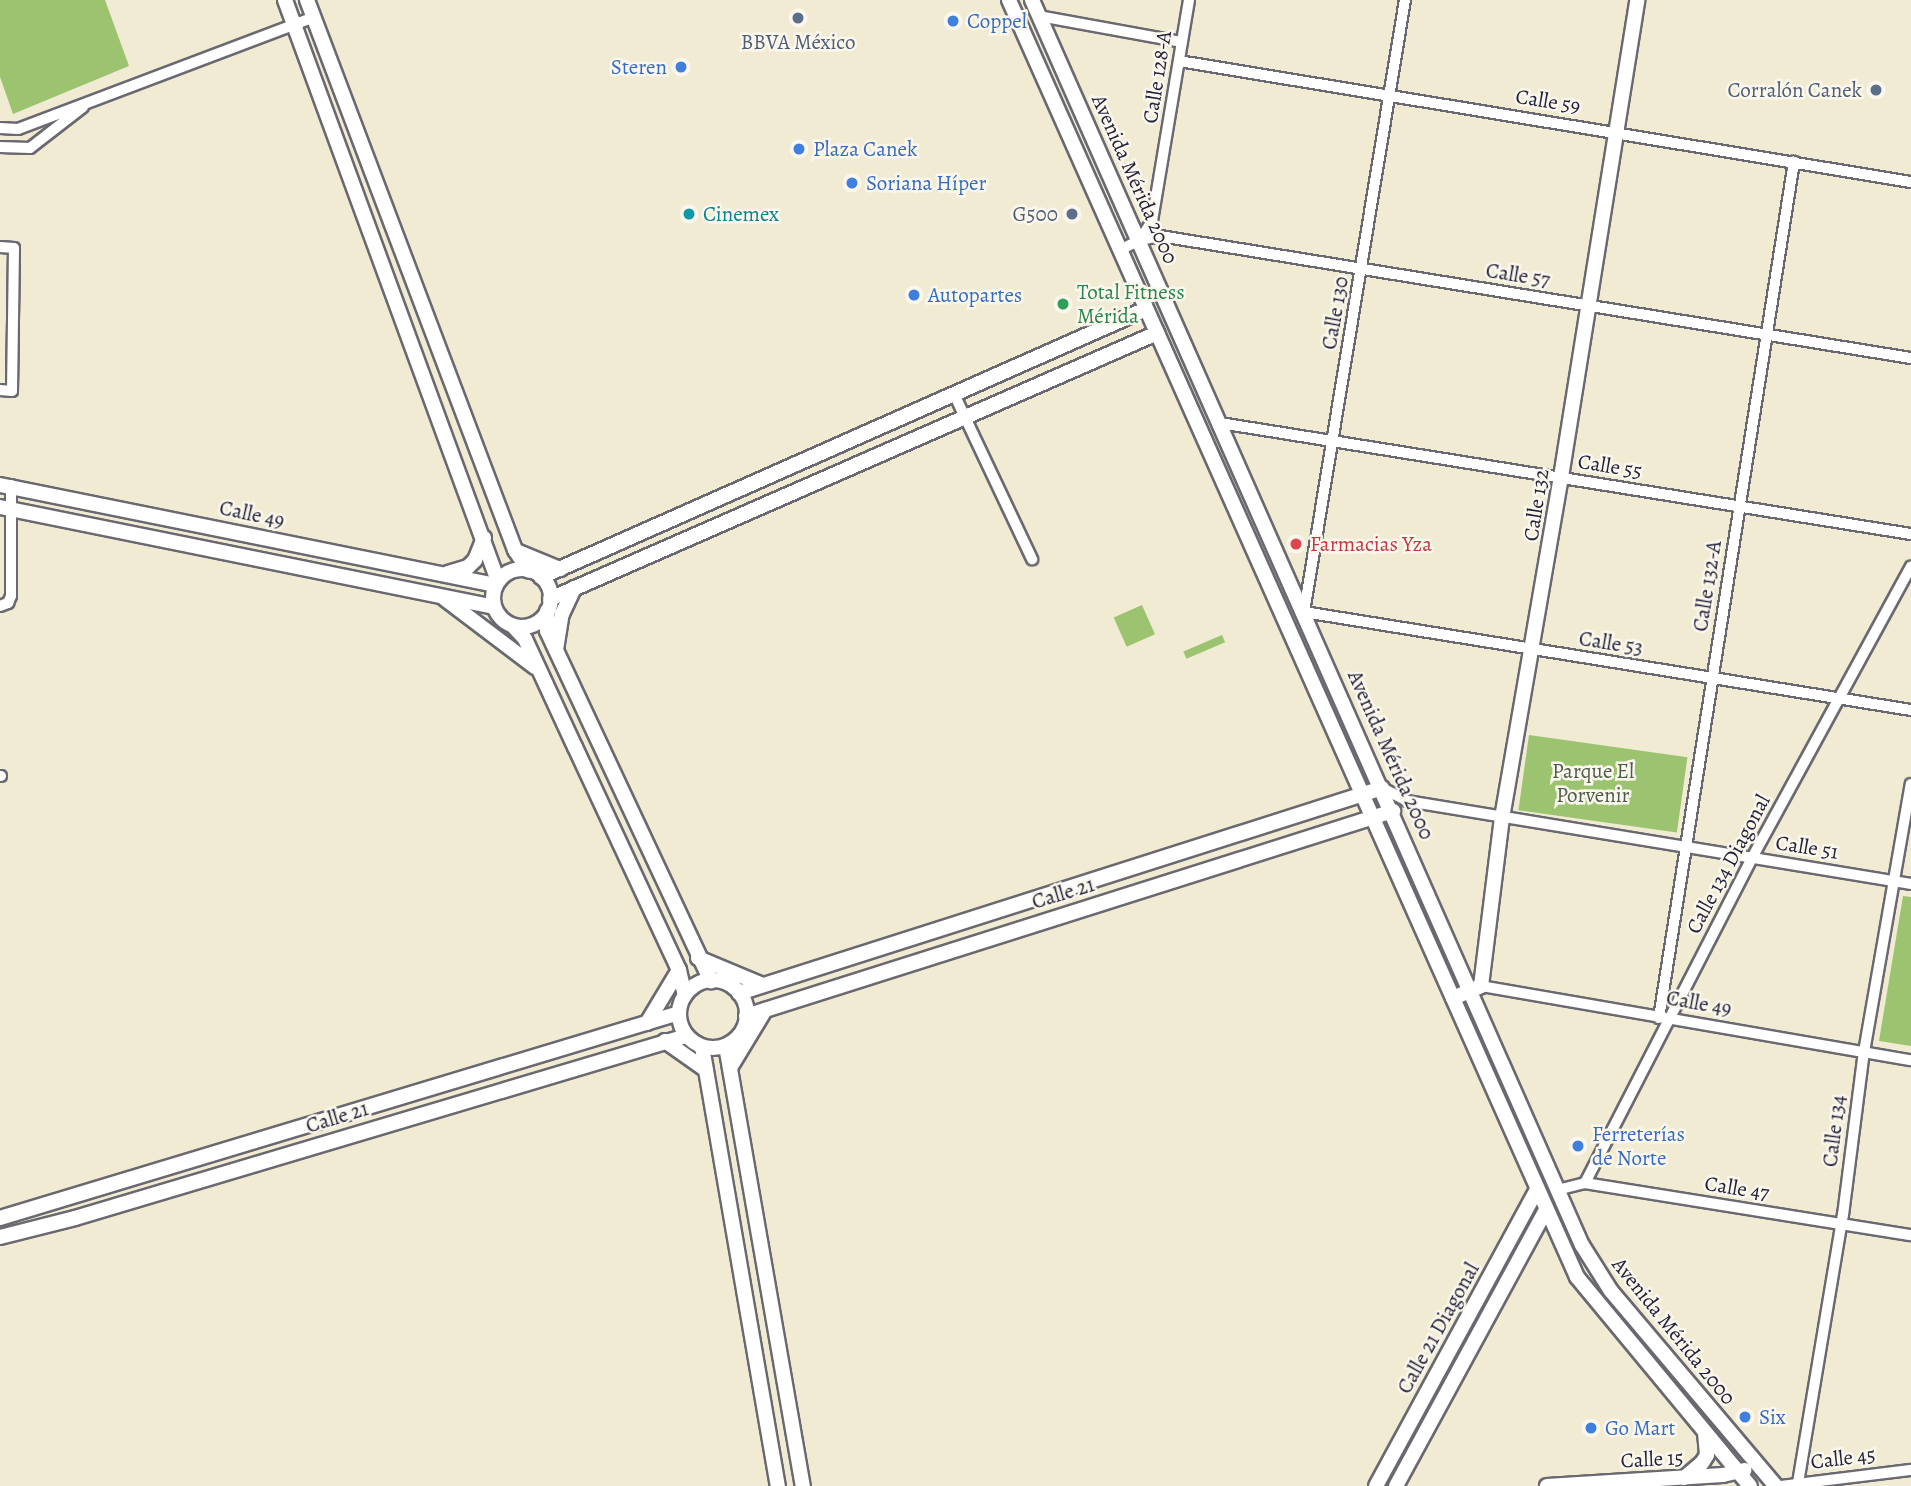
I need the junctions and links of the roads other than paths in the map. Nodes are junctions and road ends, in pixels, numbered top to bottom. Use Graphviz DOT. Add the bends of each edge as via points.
graph roads {
  1 [pos="285,0"];
  2 [pos="307,0"];
  3 [pos="1009,0"];
  4 [pos="1032,0"];
  5 [pos="1189,0"];
  6 [pos="1405,0"];
  7 [pos="1637,0"];
  8 [pos="1039,16"];
  9 [pos="314,18"];
  10 [pos="294,24"];
  11 [pos="1182,43"];
  12 [pos="1179,61"];
  13 [pos="1390,96"];
  14 [pos="94,98"];
  15 [pos="0,128"];
  16 [pos="1618,131"];
  17 [pos="0,147"];
  18 [pos="1794,162"];
  19 [pos="1911,182"];
  20 [pos="1139,240"];
  21 [pos="0,247"];
  22 [pos="1120,250"];
  23 [pos="1363,269"];
  24 [pos="421,303"];
  25 [pos="1589,306"];
  26 [pos="1146,309"];
  27 [pos="401,312"];
  28 [pos="1157,333"];
  29 [pos="1766,335"];
  30 [pos="1911,358"];
  31 [pos="0,390"];
  32 [pos="954,394"];
  33 [pos="965,417"];
  34 [pos="1220,423"];
  35 [pos="1332,441"];
  36 [pos="1561,478"];
  37 [pos="6,485"];
  38 [pos="1739,506"];
  39 [pos="5,507"];
  40 [pos="243,533"];
  41 [pos="1911,534"];
  42 [pos="484,538"];
  43 [pos="514,550"];
  44 [pos="236,555"];
  45 [pos="1032,559"];
  46 [pos="1911,566"];
  47 [pos="560,569"];
  48 [pos="443,574"];
  49 [pos="535,574"];
  50 [pos="497,583"];
  51 [pos="574,588"];
  52 [pos="441,597"];
  53 [pos="549,605"];
  54 [pos="0,606"];
  55 [pos="494,607"];
  56 [pos="1304,612"];
  57 [pos="1286,621"];
  58 [pos="513,626"];
  59 [pos="1533,650"];
  60 [pos="556,651"];
  61 [pos="539,670"];
  62 [pos="1712,679"];
  63 [pos="1837,699"];
  64 [pos="1911,710"];
  65 [pos="1911,784"];
  66 [pos="1382,788"];
  67 [pos="1360,795"];
  68 [pos="625,800"];
  69 [pos="1407,801"];
  70 [pos="604,810"];
  71 [pos="1393,811"];
  72 [pos="1502,818"];
  73 [pos="1371,819"];
  74 [pos="1685,847"];
  75 [pos="1752,858"];
  76 [pos="1894,881"];
  77 [pos="1911,884"];
  78 [pos="1046,895"];
  79 [pos="1054,918"];
  80 [pos="698,958"];
  81 [pos="679,970"];
  82 [pos="711,981"];
  83 [pos="763,985"];
  84 [pos="1476,988"];
  85 [pos="738,993"];
  86 [pos="685,995"];
  87 [pos="1452,998"];
  88 [pos="765,1010"];
  89 [pos="679,1013"];
  90 [pos="746,1016"];
  91 [pos="1663,1019"];
  92 [pos="647,1023"];
  93 [pos="686,1035"];
  94 [pos="665,1041"];
  95 [pos="702,1046"];
  96 [pos="726,1046"];
  97 [pos="1864,1052"];
  98 [pos="1911,1060"];
  99 [pos="730,1068"];
  100 [pos="706,1070"];
  101 [pos="418,1089"];
  102 [pos="424,1113"];
  103 [pos="196,1159"];
  104 [pos="202,1180"];
  105 [pos="1585,1183"];
  106 [pos="1537,1190"];
  107 [pos="1557,1190"];
  108 [pos="1546,1210"];
  109 [pos="0,1218"];
  110 [pos="1840,1224"];
  111 [pos="1911,1236"];
  112 [pos="0,1237"];
  113 [pos="769,1294"];
  114 [pos="746,1296"];
  115 [pos="1705,1433"];
  116 [pos="1759,1466"];
  117 [pos="1911,1469"];
  118 [pos="1738,1472"];
  119 [pos="1684,1478"];
  120 [pos="1798,1483"];
  121 [pos="778,1486"];
  122 [pos="803,1486"];
  123 [pos="1376,1486"];
  124 [pos="1396,1486"];
  125 [pos="1547,1486"];
  126 [pos="1751,1486"];
  127 [pos="1778,1486"];
  1 -- 10 [label="street"];
  2 -- 9 [label="street"];
  3 -- 22 [label="street, Avenida Mérida 2000"];
  4 -- 8 [label="street, Avenida Mérida 2000"];
  5 -- 11 [label="street, Calle 128-A"];
  6 -- 13 [label="street, Calle 130"];
  7 -- 16 [label="street, Calle 132"];
  8 -- 11 [label="street"];
  8 -- 20 [label="street, Avenida Mérida 2000"];
  9 -- 10 [label="street"];
  9 -- 24 [label="street"];
  10 -- 14 [label="street"];
  10 -- 27 [label="street"];
  11 -- 12 [label="street, Calle 128-A"];
  12 -- 13 [label="street, Calle 59"];
  12 -- 20 [label="street, Calle 128-A" via="1153,221"];
  13 -- 16 [label="street, Calle 59"];
  13 -- 23 [label="street, Calle 130"];
  14 -- 15 [label="street" via="18,129"];
  14 -- 17 [label="street" via="30,148"];
  16 -- 18 [label="street, Calle 59"];
  16 -- 25 [label="street, Calle 132"];
  18 -- 19 [label="street, Calle 59"];
  18 -- 29 [label="street, Calle 132-A"];
  20 -- 22 [label="street, Calle 57"];
  20 -- 23 [label="street, Calle 57" via="1160,236"];
  20 -- 34 [label="street, Avenida Mérida 2000"];
  21 -- 31 [label="street" via="13,248 12,391"];
  22 -- 26 [label="street, Avenida Mérida 2000"];
  23 -- 25 [label="street, Calle 57"];
  23 -- 35 [label="street, Calle 130"];
  24 -- 27 [label="street"];
  24 -- 43 [label="street"];
  25 -- 29 [label="street, Calle 57"];
  25 -- 36 [label="street, Calle 132"];
  26 -- 28 [label="street, Avenida Mérida 2000"];
  26 -- 32 [label="street"];
  27 -- 42 [label="street"];
  28 -- 33 [label="street"];
  28 -- 57 [label="street, Avenida Mérida 2000"];
  29 -- 30 [label="street, Calle 57"];
  29 -- 38 [label="street, Calle 132-A"];
  32 -- 33 [label="street"];
  32 -- 47 [label="street"];
  33 -- 45 [label="street"];
  33 -- 51 [label="street"];
  34 -- 35 [label="street, Calle 55"];
  34 -- 56 [label="street, Avenida Mérida 2000"];
  35 -- 36 [label="street, Calle 55"];
  35 -- 56 [label="street, Calle 130"];
  36 -- 38 [label="street, Calle 55"];
  36 -- 59 [label="street, Calle 132"];
  37 -- 39 [label="street"];
  37 -- 40 [label="street, Calle 49"];
  38 -- 41 [label="street, Calle 55"];
  38 -- 62 [label="street, Calle 132-A"];
  39 -- 44 [label="street, Calle 49"];
  39 -- 54 [label="street" via="11,597"];
  40 -- 44 [label="street"];
  40 -- 48 [label="street, Calle 49"];
  42 -- 48 [label="street" via="468,567"];
  42 -- 50 [label="street"];
  43 -- 47 [label="street"];
  43 -- 49 [label="street"];
  44 -- 52 [label="street, Calle 49"];
  46 -- 63 [label="street, Calle 134 Diagonal"];
  47 -- 49 [label="street"];
  48 -- 50 [label="street, Calle 49"];
  49 -- 50 [label="street" via="512,571"];
  49 -- 53 [label="street"];
  50 -- 55 [label="street"];
  51 -- 53 [label="street"];
  51 -- 60 [label="street" via="562,614"];
  52 -- 55 [label="street, Calle 49"];
  52 -- 61 [label="street"];
  53 -- 58 [label="street" via="529,626"];
  53 -- 60 [label="street" via="547,631"];
  55 -- 58 [label="street"];
  56 -- 57 [label="street"];
  56 -- 59 [label="street, Calle 53"];
  56 -- 66 [label="street, Avenida Mérida 2000"];
  57 -- 67 [label="street, Avenida Mérida 2000"];
  58 -- 61 [label="street" via="525,639"];
  59 -- 62 [label="street, Calle 53"];
  59 -- 72 [label="street, Calle 132"];
  60 -- 68 [label="street"];
  61 -- 70 [label="street"];
  62 -- 63 [label="street, Calle 53"];
  62 -- 74 [label="street, Calle 132-A"];
  63 -- 64 [label="street, Calle 53"];
  63 -- 75 [label="street, Calle 134 Diagonal"];
  65 -- 76 [label="street, Calle 134"];
  66 -- 67 [label="street, Calle 21"];
  66 -- 69 [label="street, Calle 51"];
  66 -- 71 [label="street, Avenida Mérida 2000"];
  67 -- 73 [label="street, Avenida Mérida 2000"];
  67 -- 78 [label="street, Calle 21"];
  68 -- 70 [label="street"];
  68 -- 80 [label="street"];
  69 -- 71 [label="street"];
  69 -- 72 [label="street, Calle 51"];
  70 -- 81 [label="street"];
  71 -- 73 [label="street, Calle 21"];
  71 -- 84 [label="street, Avenida Mérida 2000"];
  72 -- 74 [label="street, Calle 51"];
  72 -- 84 [label="street, Calle 132"];
  73 -- 79 [label="street, Calle 21"];
  73 -- 87 [label="street, Avenida Mérida 2000"];
  74 -- 75 [label="street, Calle 51"];
  74 -- 91 [label="street, Calle 132-A"];
  75 -- 76 [label="street, Calle 51"];
  75 -- 91 [label="street, Calle 134 Diagonal"];
  76 -- 77 [label="street, Calle 51"];
  76 -- 97 [label="street, Calle 134"];
  78 -- 79 [label="street"];
  78 -- 83 [label="street, Calle 21"];
  79 -- 88 [label="street, Calle 21"];
  80 -- 82 [label="street"];
  80 -- 83 [label="street"];
  81 -- 86 [label="street"];
  81 -- 92 [label="street"];
  82 -- 85 [label="street"];
  82 -- 86 [label="street" via="692,987"];
  83 -- 85 [label="street, Calle 21"];
  84 -- 87 [label="street"];
  84 -- 91 [label="street, Calle 49"];
  84 -- 107 [label="street, Avenida Mérida 2000"];
  85 -- 90 [label="street"];
  86 -- 89 [label="street"];
  87 -- 106 [label="street, Avenida Mérida 2000"];
  88 -- 90 [label="street, Calle 21"];
  88 -- 99 [label="street"];
  89 -- 92 [label="street, Calle 21"];
  89 -- 93 [label="street"];
  90 -- 96 [label="street" via="742,1031"];
  91 -- 97 [label="street, Calle 49"];
  91 -- 105 [label="street, Calle 134 Diagonal"];
  92 -- 101 [label="street, Calle 21"];
  93 -- 94 [label="street, Calle 21"];
  93 -- 95 [label="street"];
  94 -- 100 [label="street"];
  94 -- 102 [label="street, Calle 21"];
  95 -- 96 [label="street"];
  95 -- 100 [label="street"];
  96 -- 99 [label="street"];
  97 -- 98 [label="street, Calle 49"];
  97 -- 110 [label="street, Calle 134"];
  99 -- 113 [label="street"];
  100 -- 114 [label="street"];
  101 -- 102 [label="street"];
  101 -- 103 [label="street, Calle 21"];
  102 -- 104 [label="street, Calle 21"];
  103 -- 104 [label="street"];
  103 -- 109 [label="street, Calle 21"];
  104 -- 112 [label="street, Calle 21"];
  105 -- 107 [label="street, Calle 47"];
  105 -- 110 [label="street, Calle 47"];
  106 -- 108 [label="street, Avenida Mérida 2000"];
  106 -- 123 [label="street, Calle 21 Diagonal"];
  107 -- 116 [label="street, Avenida Mérida 2000" via="1596,1272"];
  108 -- 115 [label="street, Avenida Mérida 2000" via="1577,1277"];
  108 -- 124 [label="street, Calle 21 Diagonal"];
  110 -- 111 [label="street, Calle 47"];
  110 -- 120 [label="street, Calle 134"];
  113 -- 114 [label="street"];
  113 -- 122 [label="street"];
  114 -- 121 [label="street"];
  115 -- 118 [label="street, Avenida Mérida 2000"];
  115 -- 119 [label="street" via="1707,1455"];
  116 -- 118 [label="street, Calle 15"];
  116 -- 127 [label="street, Avenida Mérida 2000"];
  117 -- 120 [label="street, Calle 45"];
  118 -- 119 [label="street, Calle 15"];
  118 -- 126 [label="street, Avenida Mérida 2000"];
  119 -- 125 [label="street, Calle 15"];
  120 -- 127 [label="street, Calle 45"];
}
